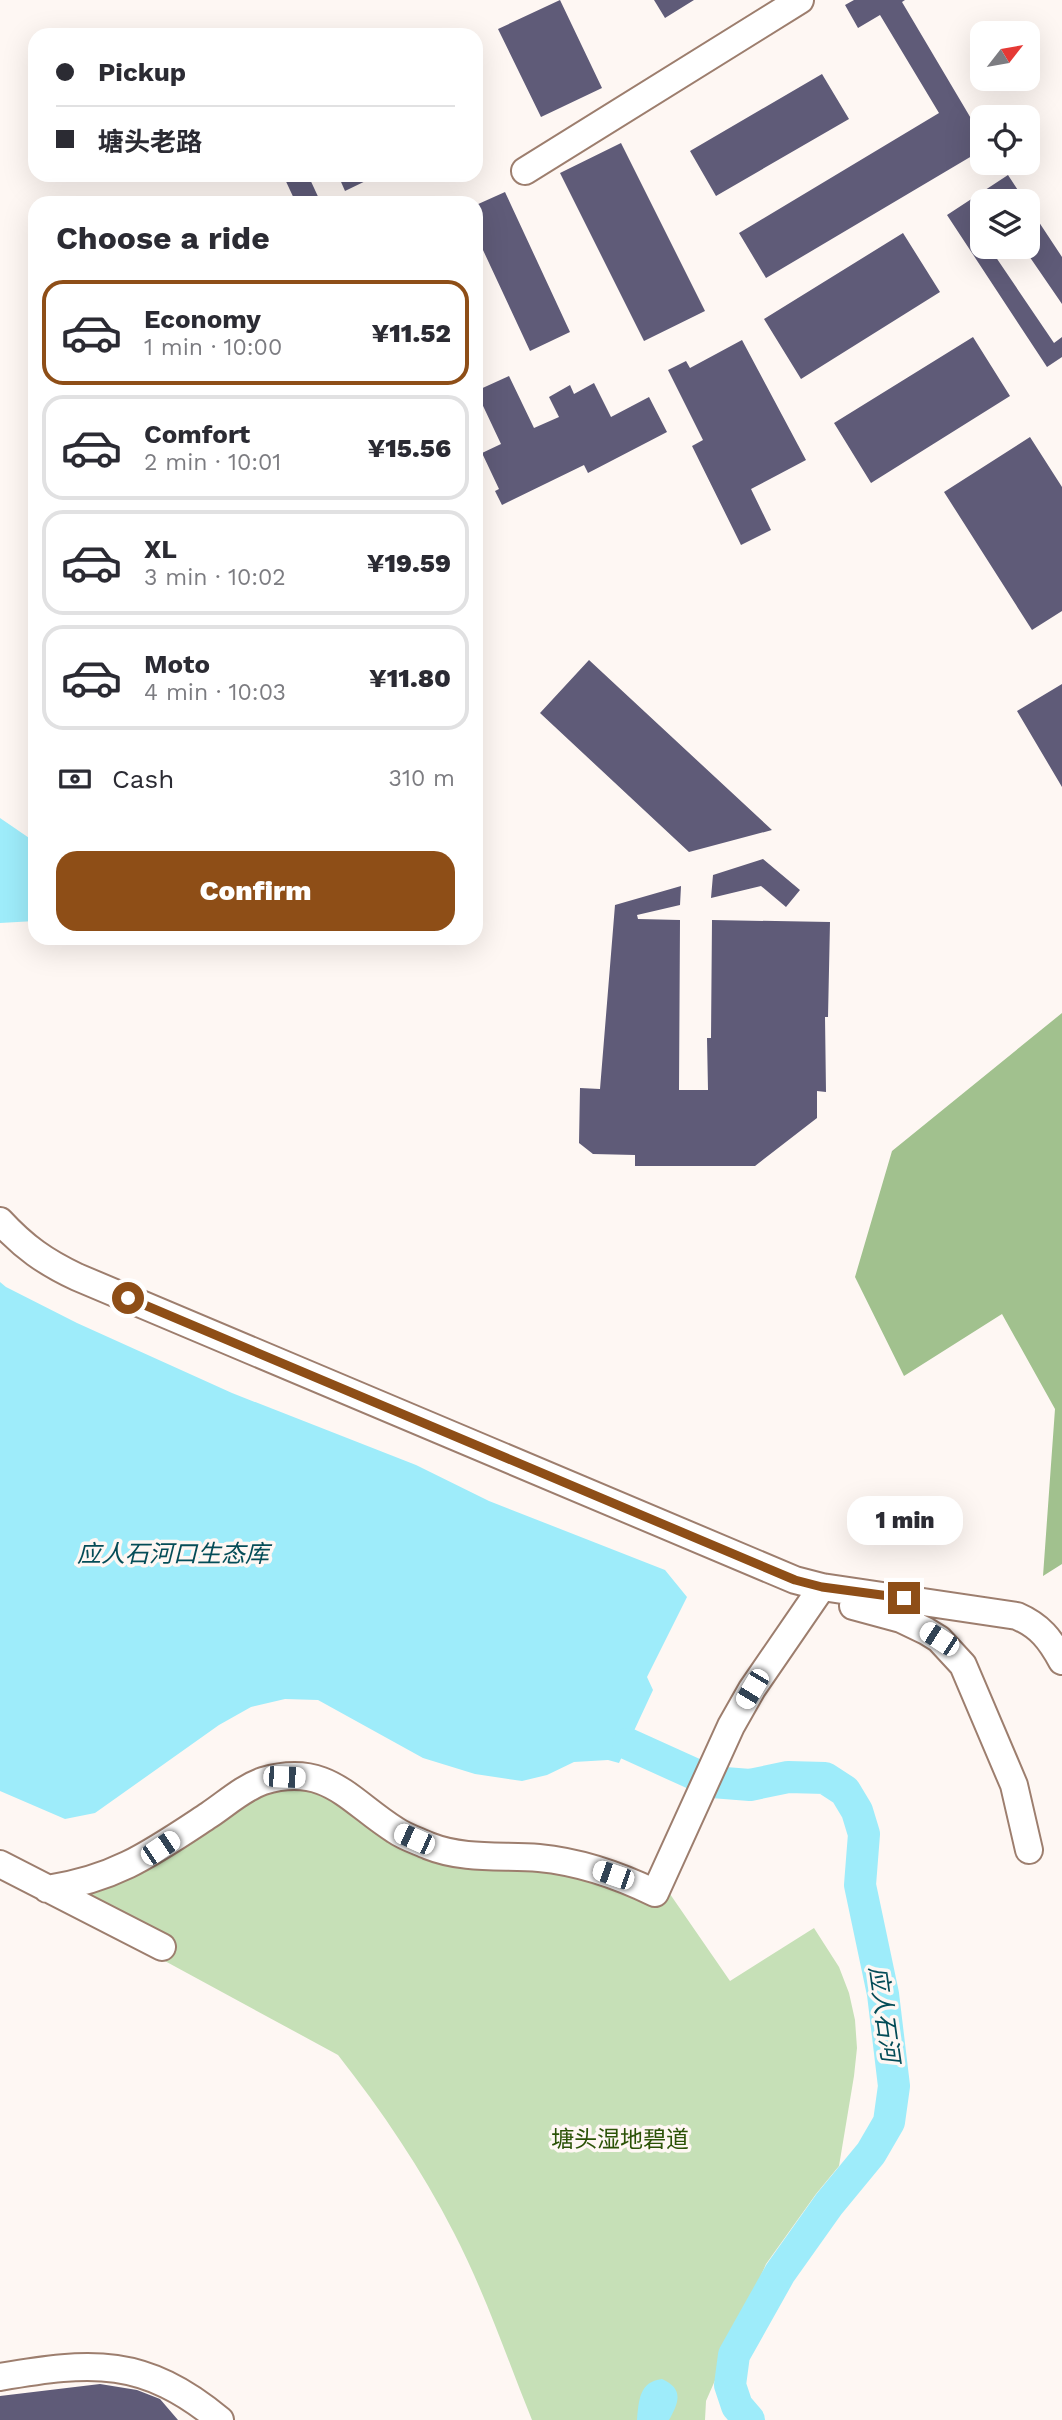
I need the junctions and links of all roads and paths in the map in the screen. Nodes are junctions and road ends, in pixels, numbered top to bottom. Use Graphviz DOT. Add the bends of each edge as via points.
graph roads {
  1 [pos="800,0"];
  2 [pos="525,171"];
  3 [pos="0,1221"];
  4 [pos="822,1587"];
  5 [pos="1062,1661"];
  6 [pos="1029,1850"];
  7 [pos="0,1864"];
  8 [pos="47,1889"];
  9 [pos="162,1948"];
  10 [pos="0,2376"];
  11 [pos="220,2420"];
  1 -- 2 [label="street"];
  3 -- 4 [label="street" via="46,1262 77,1277 795,1580"];
  4 -- 5 [label="street" via="1017,1616 1044,1632"];
  4 -- 6 [label="street" via="858,1608 926,1630 963,1665 1014,1785"];
  4 -- 8 [label="street" via="731,1726 655,1893 569,1863 469,1856 432,1847 397,1831 348,1794 306,1777 284,1777 241,1791 160,1848 118,1871"];
  7 -- 8 [label="street"];
  8 -- 9 [label="street"];
  10 -- 11 [label="street" via="64,2368 124,2369 180,2391"];
}
